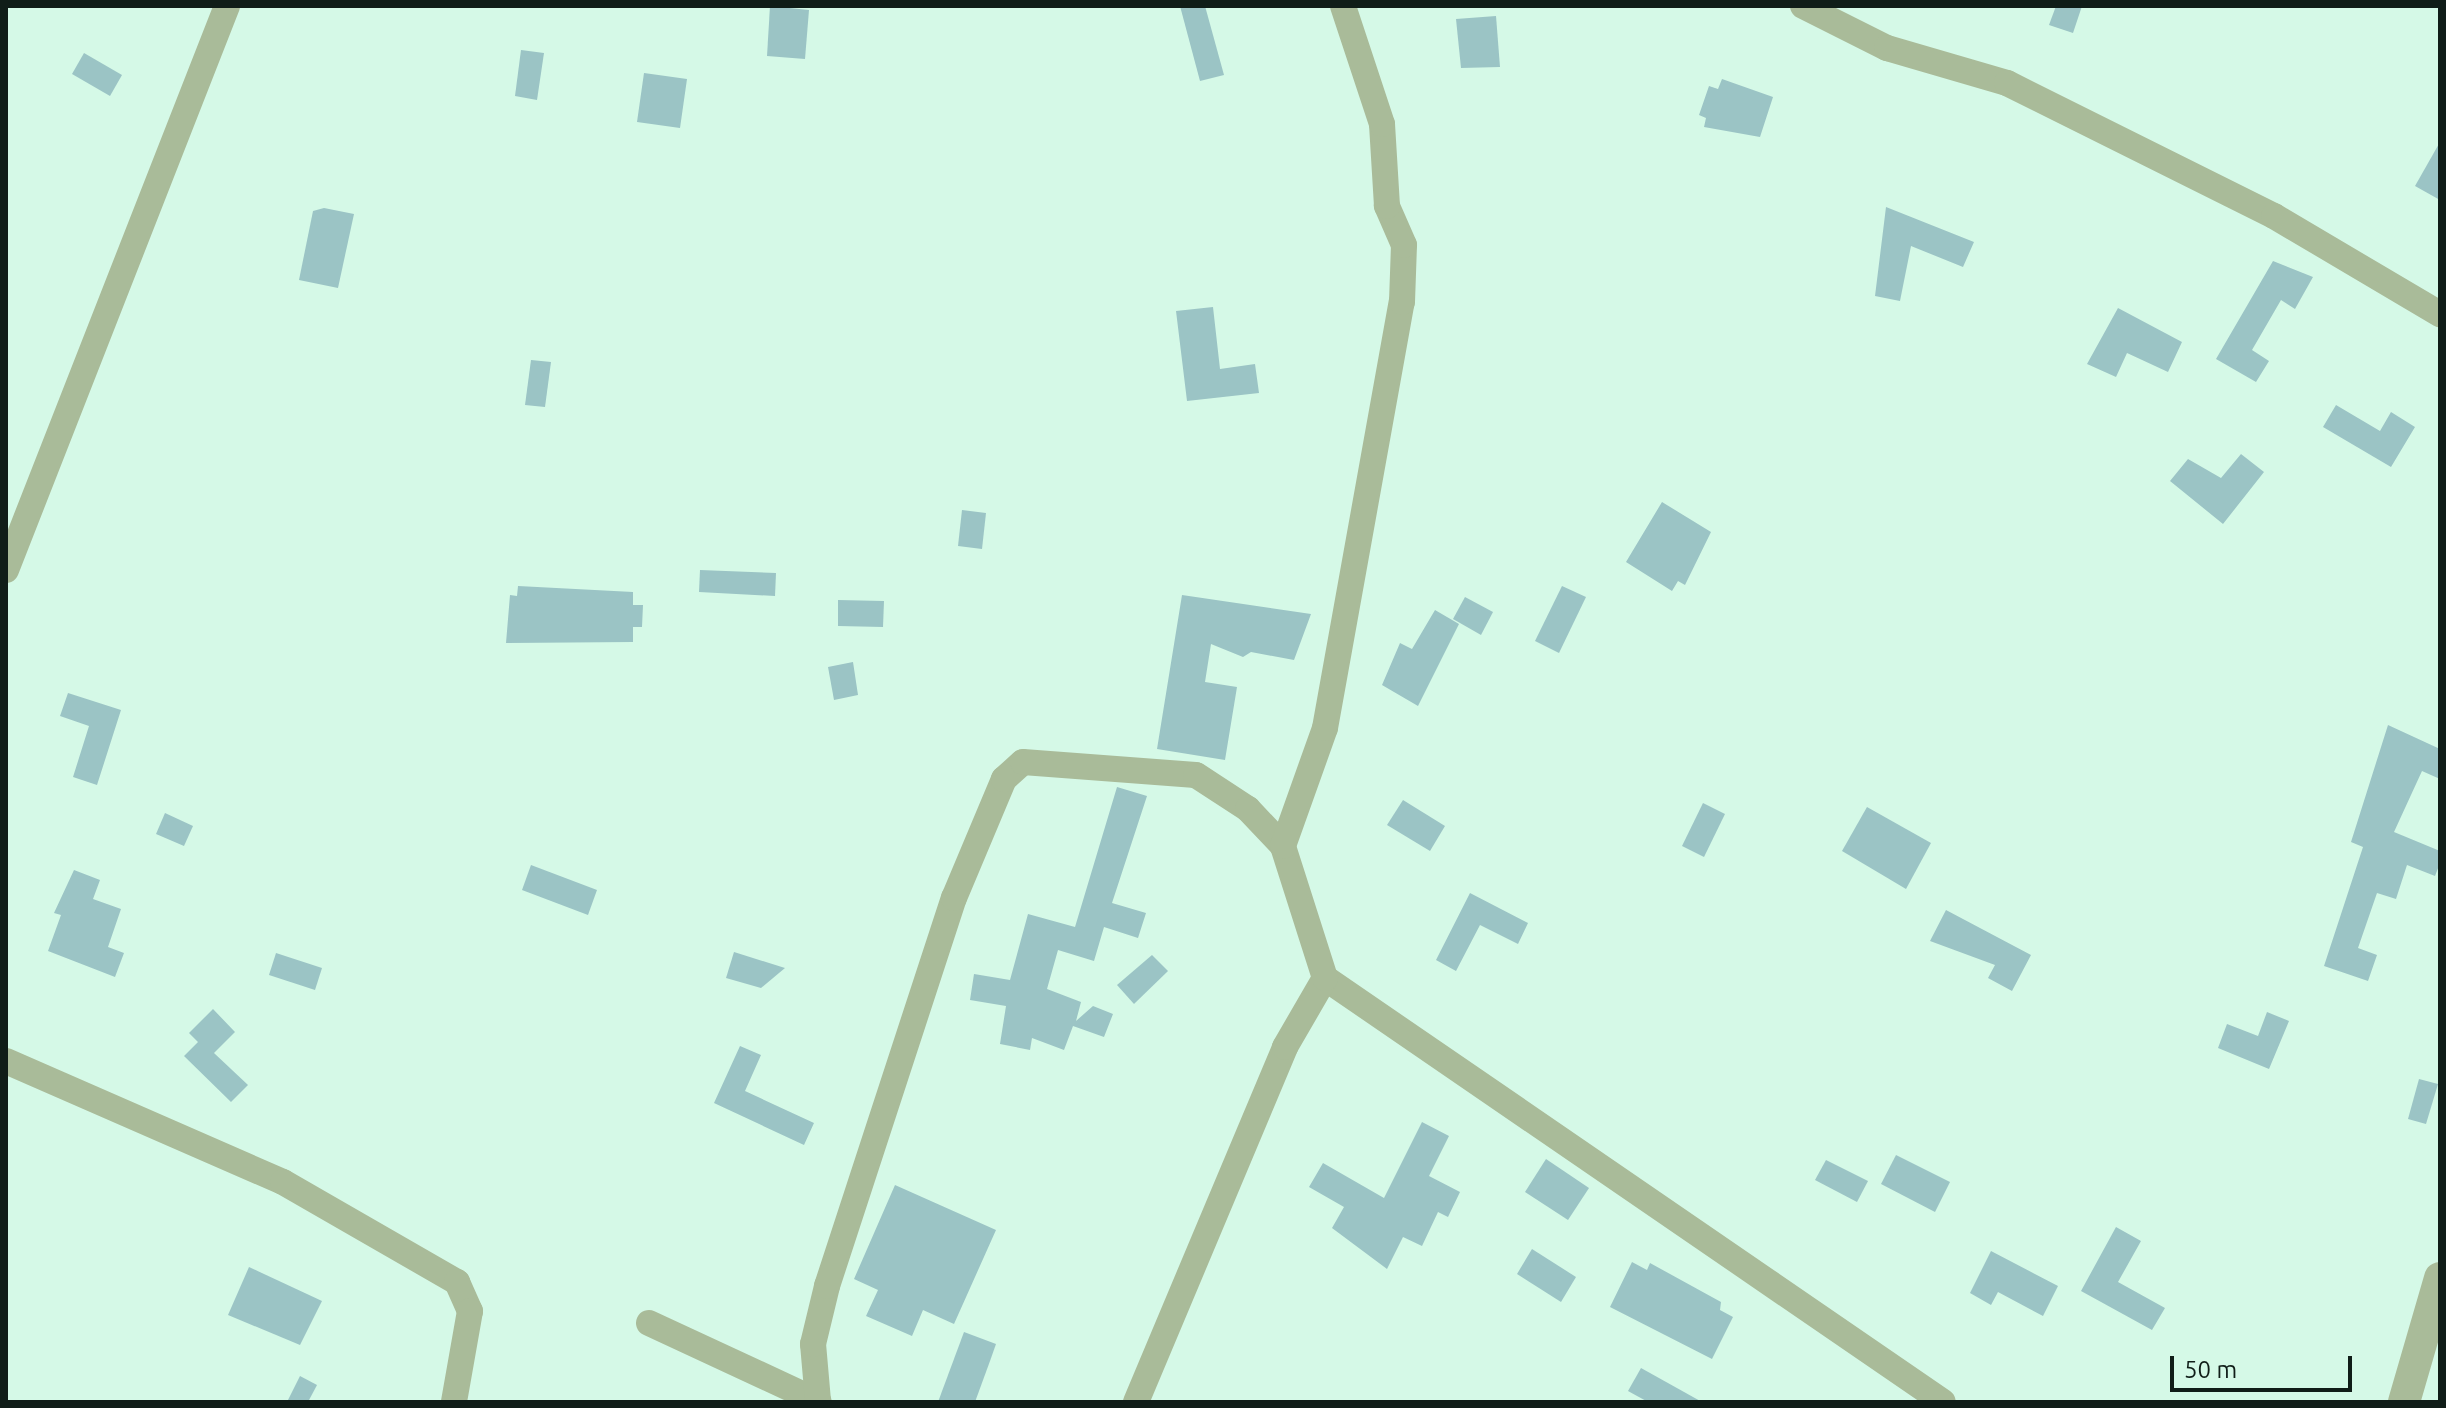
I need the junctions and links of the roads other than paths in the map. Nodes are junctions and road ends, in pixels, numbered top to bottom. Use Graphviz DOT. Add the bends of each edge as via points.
graph roads {
  1 [pos="227,6"];
  2 [pos="1343,6"];
  3 [pos="1803,6"];
  4 [pos="2440,314"];
  5 [pos="6,570"];
  6 [pos="1283,846"];
  7 [pos="1325,978"];
  8 [pos="6,1061"];
  9 [pos="2440,1278"];
  10 [pos="649,1323"];
  11 [pos="454,1402"];
  12 [pos="818,1402"];
  13 [pos="1136,1402"];
  14 [pos="1943,1402"];
  15 [pos="2404,1402"];
  1 -- 5 [label="street"];
  2 -- 6 [label="street" via="1382,124 1387,206 1404,245 1402,302 1325,728"];
  3 -- 4 [label="street" via="1887,48 2007,83 2274,216"];
  6 -- 7 [label="street"];
  6 -- 12 [label="street" via="1248,809 1196,775 1023,762 1004,779 954,898 827,1286 813,1344"];
  7 -- 13 [label="street" via="1285,1047"];
  7 -- 14 [label="street"];
  8 -- 11 [label="street" via="283,1182 457,1282 470,1311"];
  9 -- 15 [label="street"];
  10 -- 12 [label="street"];
}
